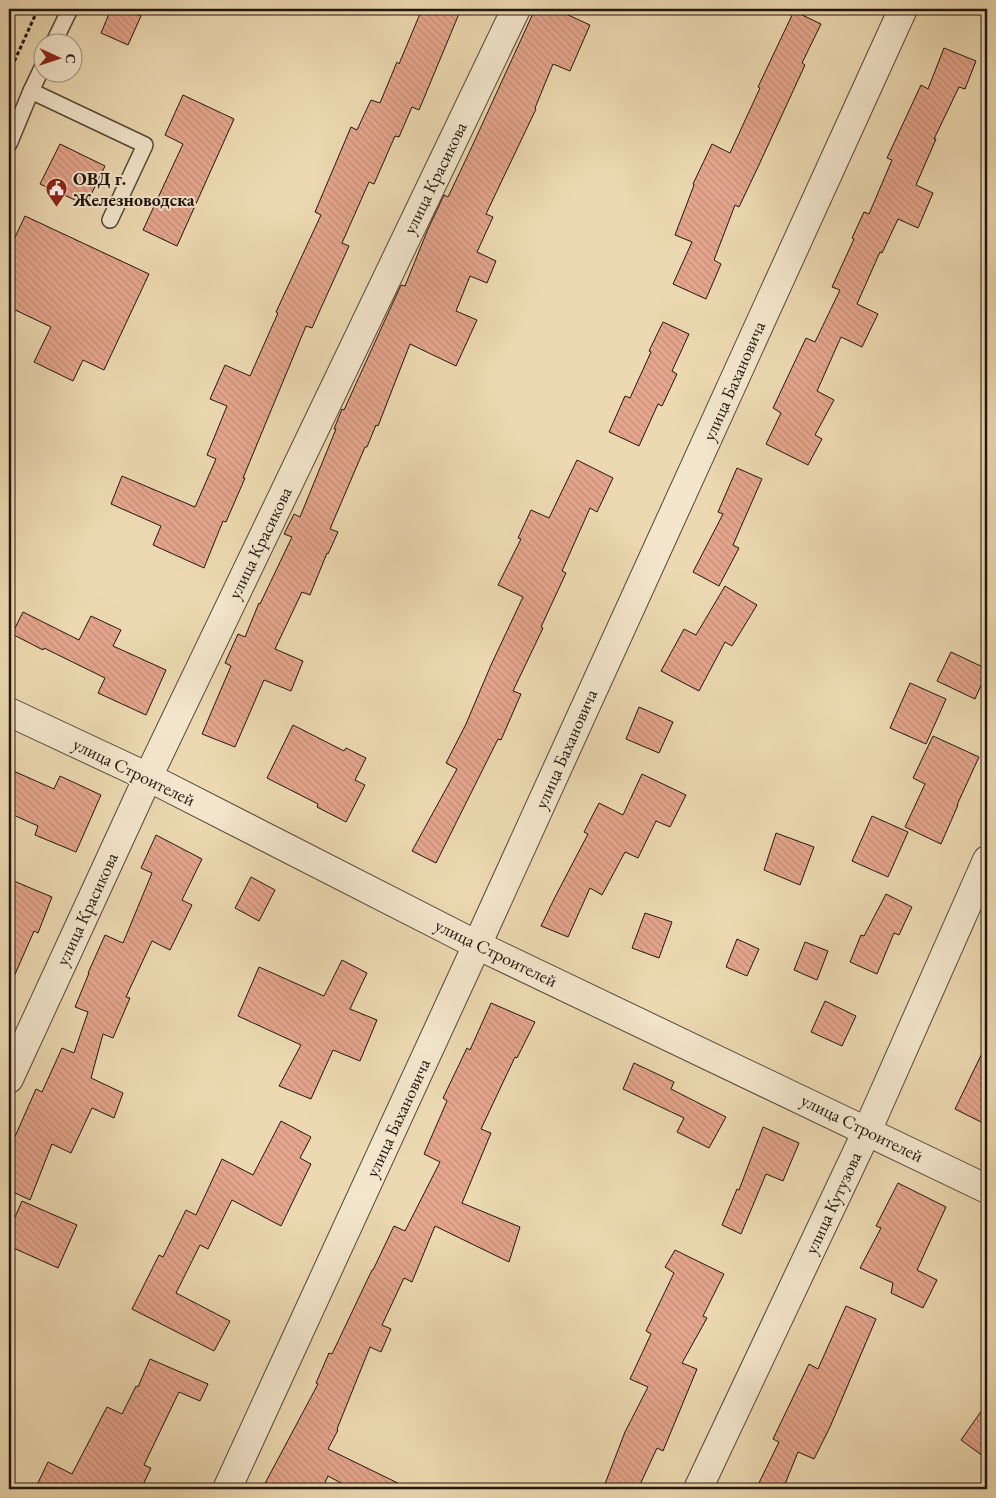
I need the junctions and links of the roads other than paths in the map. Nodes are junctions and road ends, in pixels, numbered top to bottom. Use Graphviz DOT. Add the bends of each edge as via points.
graph roads {
  1 [pos="70,9"];
  2 [pos="516,9"];
  3 [pos="903,9"];
  4 [pos="59,32"];
  5 [pos="35,82"];
  6 [pos="31,91"];
  7 [pos="9,144"];
  8 [pos="110,220"];
  9 [pos="9,712"];
  10 [pos="148,777"];
  11 [pos="987,860"];
  12 [pos="477,945"];
  13 [pos="9,1079"];
  14 [pos="867,1131"];
  15 [pos="987,1188"];
  16 [pos="227,1489"];
  17 [pos="698,1489"];
  1 -- 4 [label="lane"];
  2 -- 10 [label="street, улица Красикова"];
  3 -- 12 [label="street, улица Бахановича"];
  5 -- 6 [label="lane"];
  6 -- 7 [label="lane"];
  6 -- 8 [label="lane" via="145,145"];
  9 -- 10 [label="street, улица Строителей"];
  10 -- 12 [label="street, улица Строителей"];
  10 -- 13 [label="street, улица Красикова"];
  11 -- 14 [label="street, улица Кутузова"];
  12 -- 14 [label="street, улица Строителей"];
  12 -- 16 [label="street, улица Бахановича"];
  14 -- 15 [label="street, улица Строителей"];
  14 -- 17 [label="street, улица Кутузова"];
}
